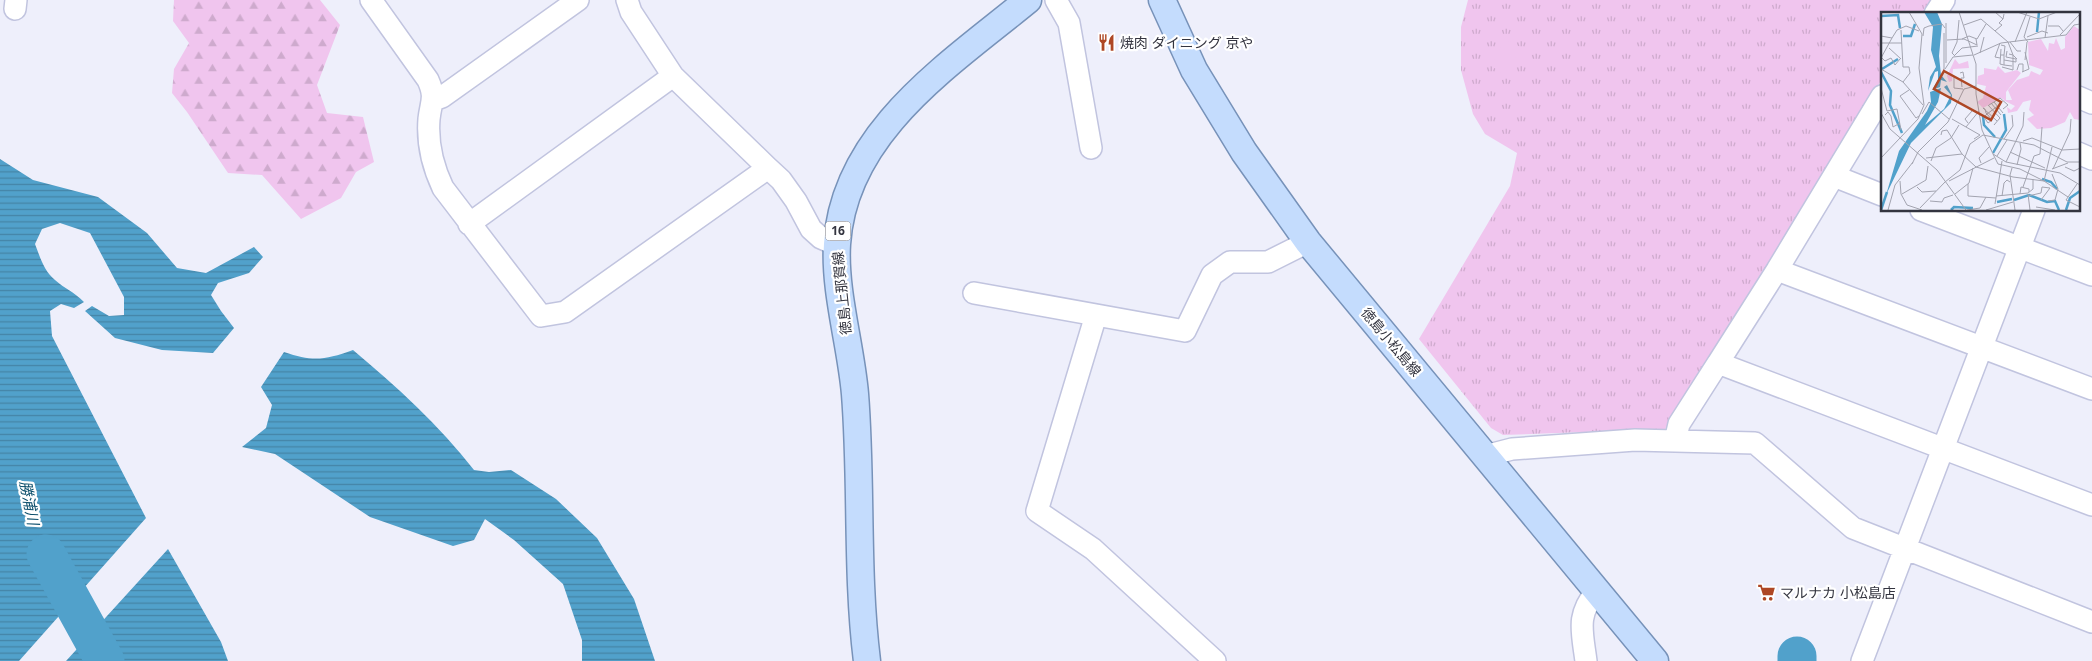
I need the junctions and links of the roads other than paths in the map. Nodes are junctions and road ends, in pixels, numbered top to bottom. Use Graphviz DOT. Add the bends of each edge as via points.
graph roads {
  1 [pos="371,0"];
  2 [pos="578,0"];
  3 [pos="627,0"];
  4 [pos="1028,0"];
  5 [pos="1056,0"];
  6 [pos="1162,0"];
  7 [pos="1944,0"];
  8 [pos="1936,12"];
  9 [pos="673,76"];
  10 [pos="1881,98"];
  11 [pos="434,100"];
  12 [pos="1091,148"];
  13 [pos="2080,154"];
  14 [pos="2092,159"];
  15 [pos="768,168"];
  16 [pos="1834,176"];
  17 [pos="1881,195"];
  18 [pos="1924,211"];
  19 [pos="2034,211"];
  20 [pos="469,224"];
  21 [pos="1308,242"];
  22 [pos="837,245"];
  23 [pos="2019,248"];
  24 [pos="1777,270"];
  25 [pos="2092,275"];
  26 [pos="974,293"];
  27 [pos="1096,315"];
  28 [pos="1982,346"];
  29 [pos="1718,363"];
  30 [pos="2092,389"];
  31 [pos="1675,440"];
  32 [pos="1943,448"];
  33 [pos="1485,456"];
  34 [pos="2092,505"];
  35 [pos="1906,549"];
  36 [pos="1597,590"];
  37 [pos="2092,622"];
  38 [pos="868,661"];
  39 [pos="1214,661"];
  40 [pos="1586,661"];
  41 [pos="1656,661"];
  42 [pos="1862,661"];
  1 -- 11 [label="street" via="428,80"];
  2 -- 11 [label="street"];
  3 -- 9 [label="street"];
  4 -- 22 [label="main road, 徳島上那賀線 / 16" via="910,99 883,128 847,190"];
  5 -- 12 [label="street" via="1069,23"];
  6 -- 21 [label="main road, 徳島小松島線" via="1194,70 1239,144"];
  7 -- 8 [label="street"];
  9 -- 15 [label="street"];
  9 -- 20 [label="street"];
  10 -- 16 [label="street"];
  11 -- 20 [label="street" via="429,117 432,166 443,188"];
  13 -- 14 [label="street"];
  15 -- 20 [label="street" via="566,312 541,316"];
  15 -- 22 [label="street" via="796,201 811,229"];
  16 -- 17 [label="street"];
  16 -- 24 [label="street"];
  18 -- 23 [label="street"];
  19 -- 23 [label="street"];
  21 -- 27 [label="street" via="1268,262 1230,262 1212,275 1185,331"];
  21 -- 33 [label="main road, 徳島小松島線"];
  22 -- 38 [label="main road, 徳島上那賀線 / 16" via="855,393"];
  23 -- 25 [label="street"];
  23 -- 28 [label="street"];
  24 -- 28 [label="street"];
  24 -- 29 [label="street"];
  26 -- 27 [label="street"];
  27 -- 39 [label="street" via="1037,511 1093,549"];
  28 -- 30 [label="street"];
  28 -- 32 [label="street"];
  29 -- 31 [label="street" via="1679,424"];
  29 -- 32 [label="street"];
  31 -- 33 [label="street" via="1512,449"];
  31 -- 35 [label="street" via="1755,443 1853,528"];
  32 -- 34 [label="street"];
  32 -- 35 [label="street"];
  33 -- 36 [label="main road, 徳島小松島線"];
  35 -- 37 [label="street"];
  35 -- 42 [label="street"];
  36 -- 40 [label="street" via="1585,605 1581,627"];
  36 -- 41 [label="main road, 徳島小松島線"];
}
